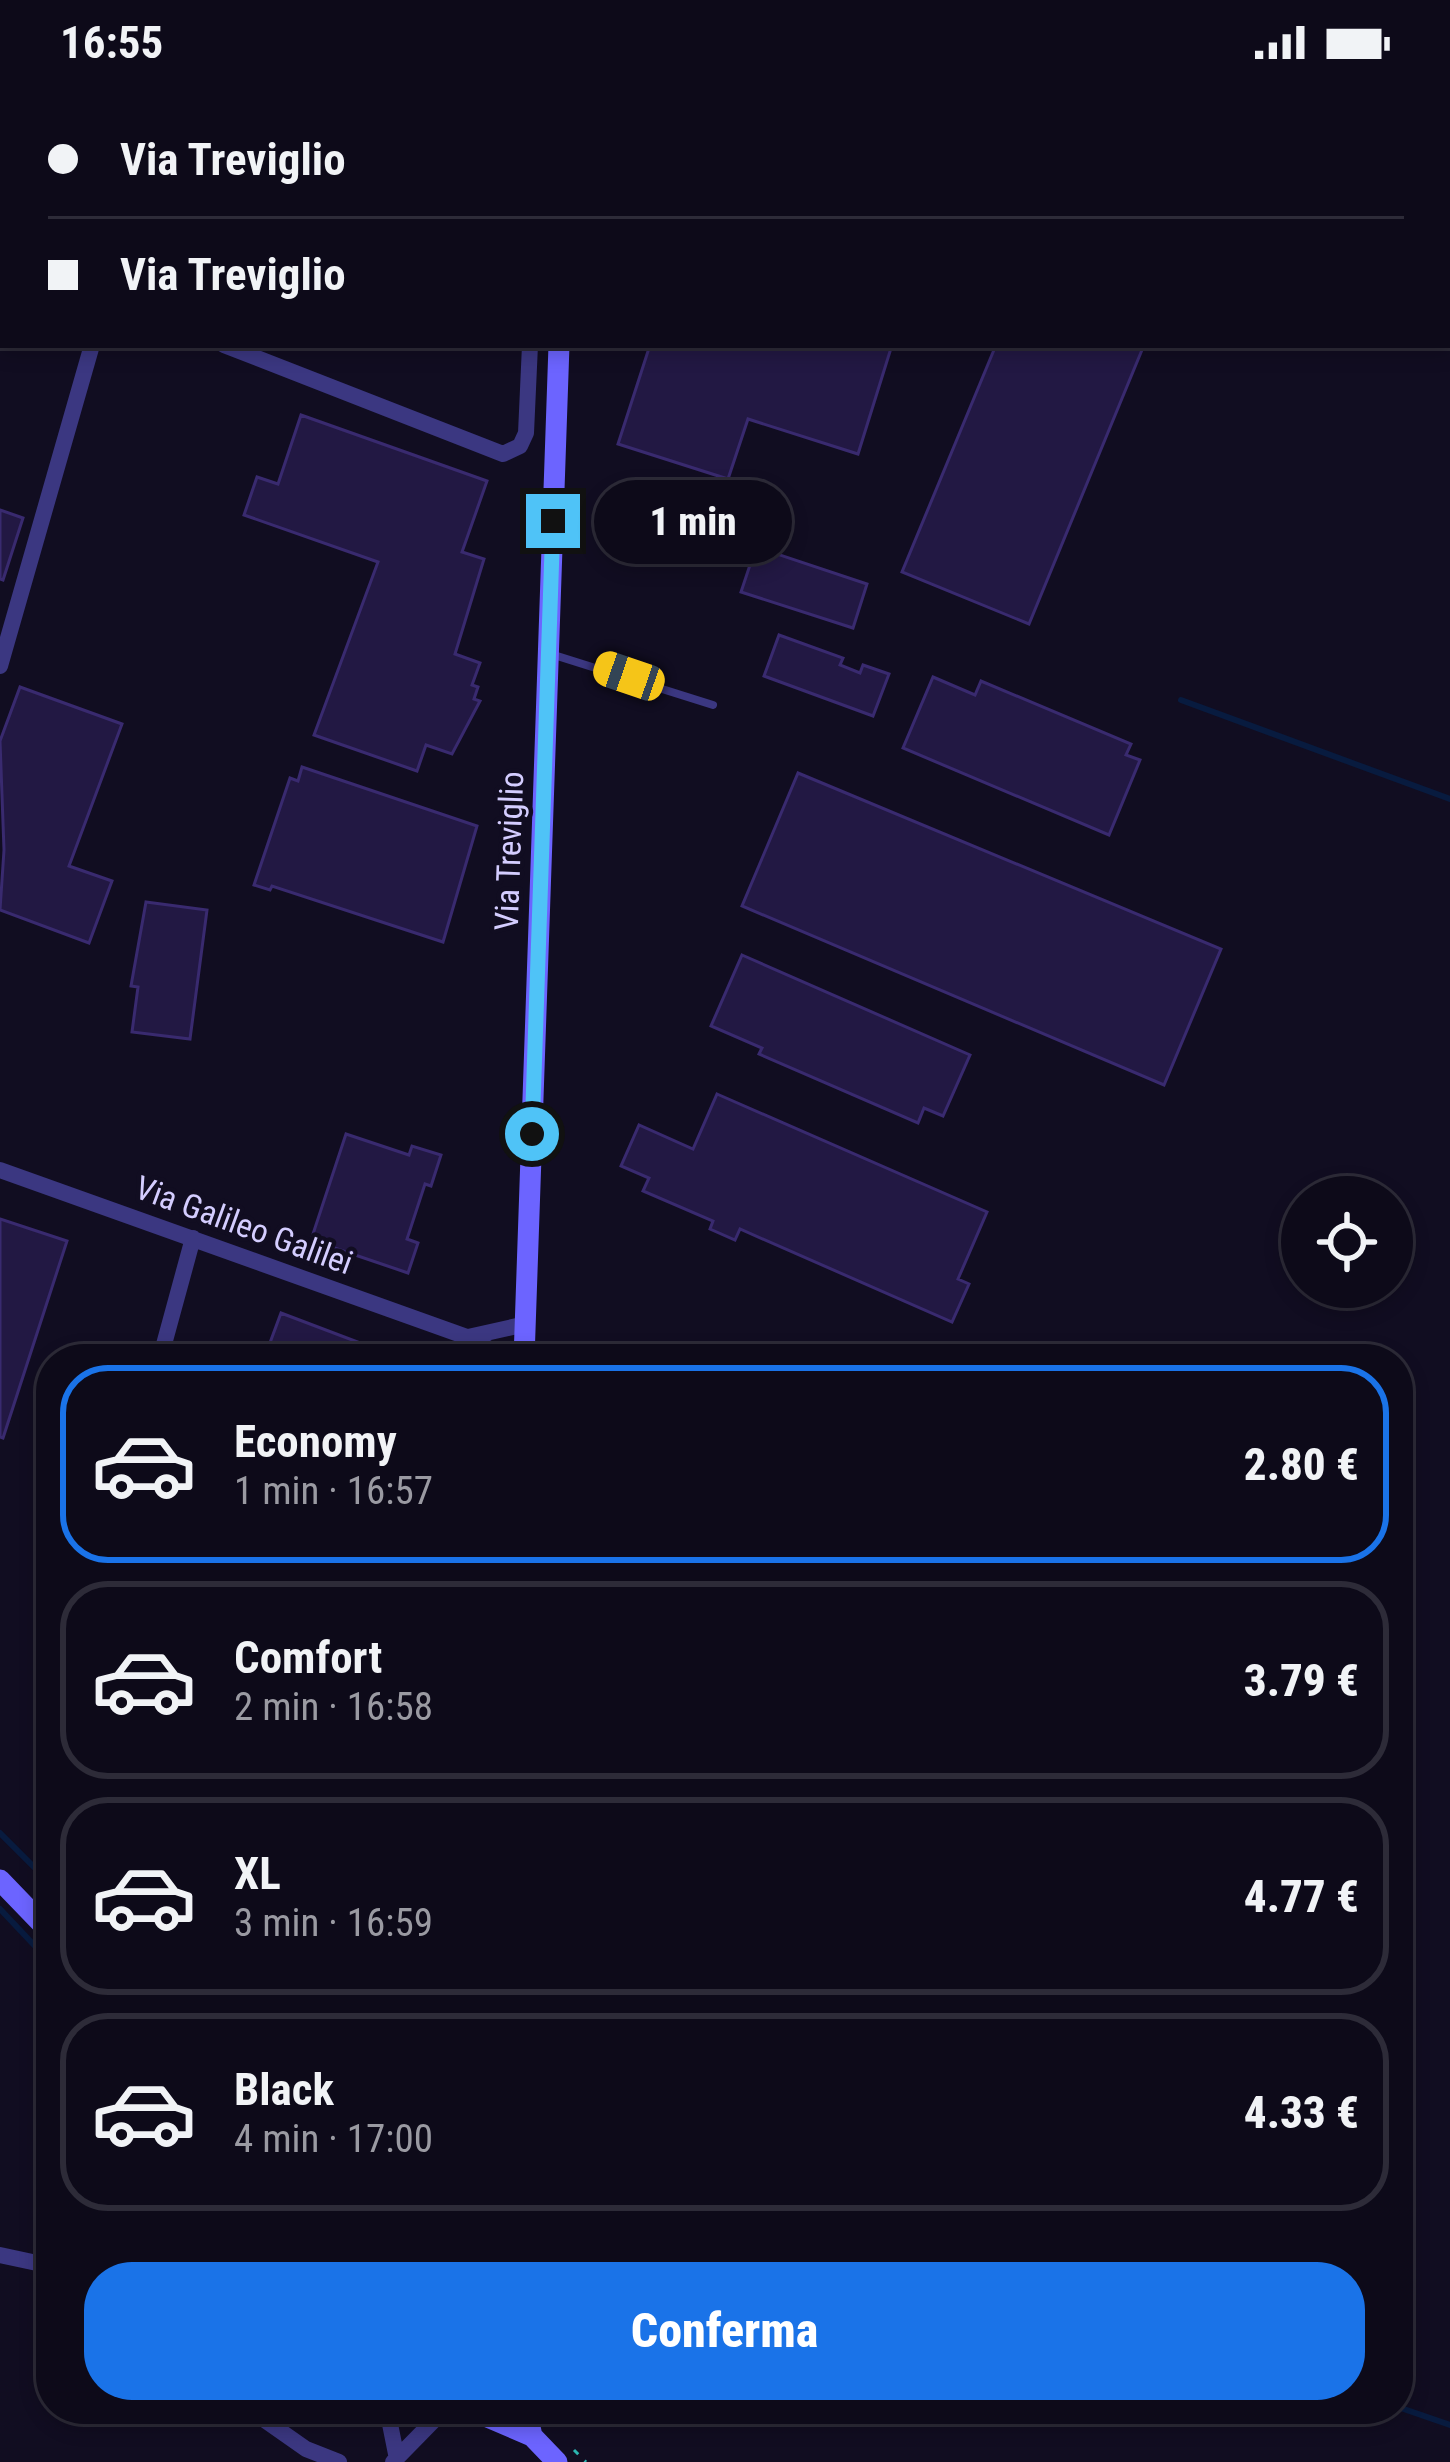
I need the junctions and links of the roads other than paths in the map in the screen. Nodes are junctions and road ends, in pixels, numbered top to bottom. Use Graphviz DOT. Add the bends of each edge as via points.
graph roads {
  1 [pos="91,348"];
  2 [pos="231,348"];
  3 [pos="530,348"];
  4 [pos="559,348"];
  5 [pos="549,654"];
  6 [pos="0,666"];
  7 [pos="712,705"];
  8 [pos="0,1170"];
  9 [pos="193,1238"];
  10 [pos="526,1324"];
  11 [pos="467,1337"];
  12 [pos="164,1344"];
  13 [pos="480,1344"];
  14 [pos="525,1344"];
  15 [pos="0,1880"];
  16 [pos="36,1917"];
  17 [pos="0,2255"];
  18 [pos="36,2263"];
  19 [pos="270,2424"];
  20 [pos="390,2424"];
  21 [pos="430,2424"];
  22 [pos="504,2424"];
  23 [pos="529,2424"];
  24 [pos="532,2436"];
  25 [pos="394,2458"];
  26 [pos="339,2462"];
  27 [pos="556,2462"];
  1 -- 6 [label="street"];
  2 -- 3 [label="street" via="486,450 511,452 526,433"];
  4 -- 5 [label="street, Via Treviglio"];
  5 -- 7 [label="lane"];
  5 -- 10 [label="street, Via Treviglio"];
  8 -- 9 [label="street, Via Galileo Galilei"];
  9 -- 11 [label="street, Via Galileo Galilei"];
  9 -- 12 [label="street"];
  10 -- 11 [label="street"];
  10 -- 14 [label="street, Via Treviglio"];
  11 -- 13 [label="street, Via Galileo Galilei"];
  15 -- 16 [label="street"];
  17 -- 18 [label="street"];
  19 -- 26 [label="street"];
  20 -- 25 [label="street"];
  21 -- 25 [label="street"];
  22 -- 24 [label="street"];
  23 -- 24 [label="street"];
  24 -- 27 [label="street"];
}
